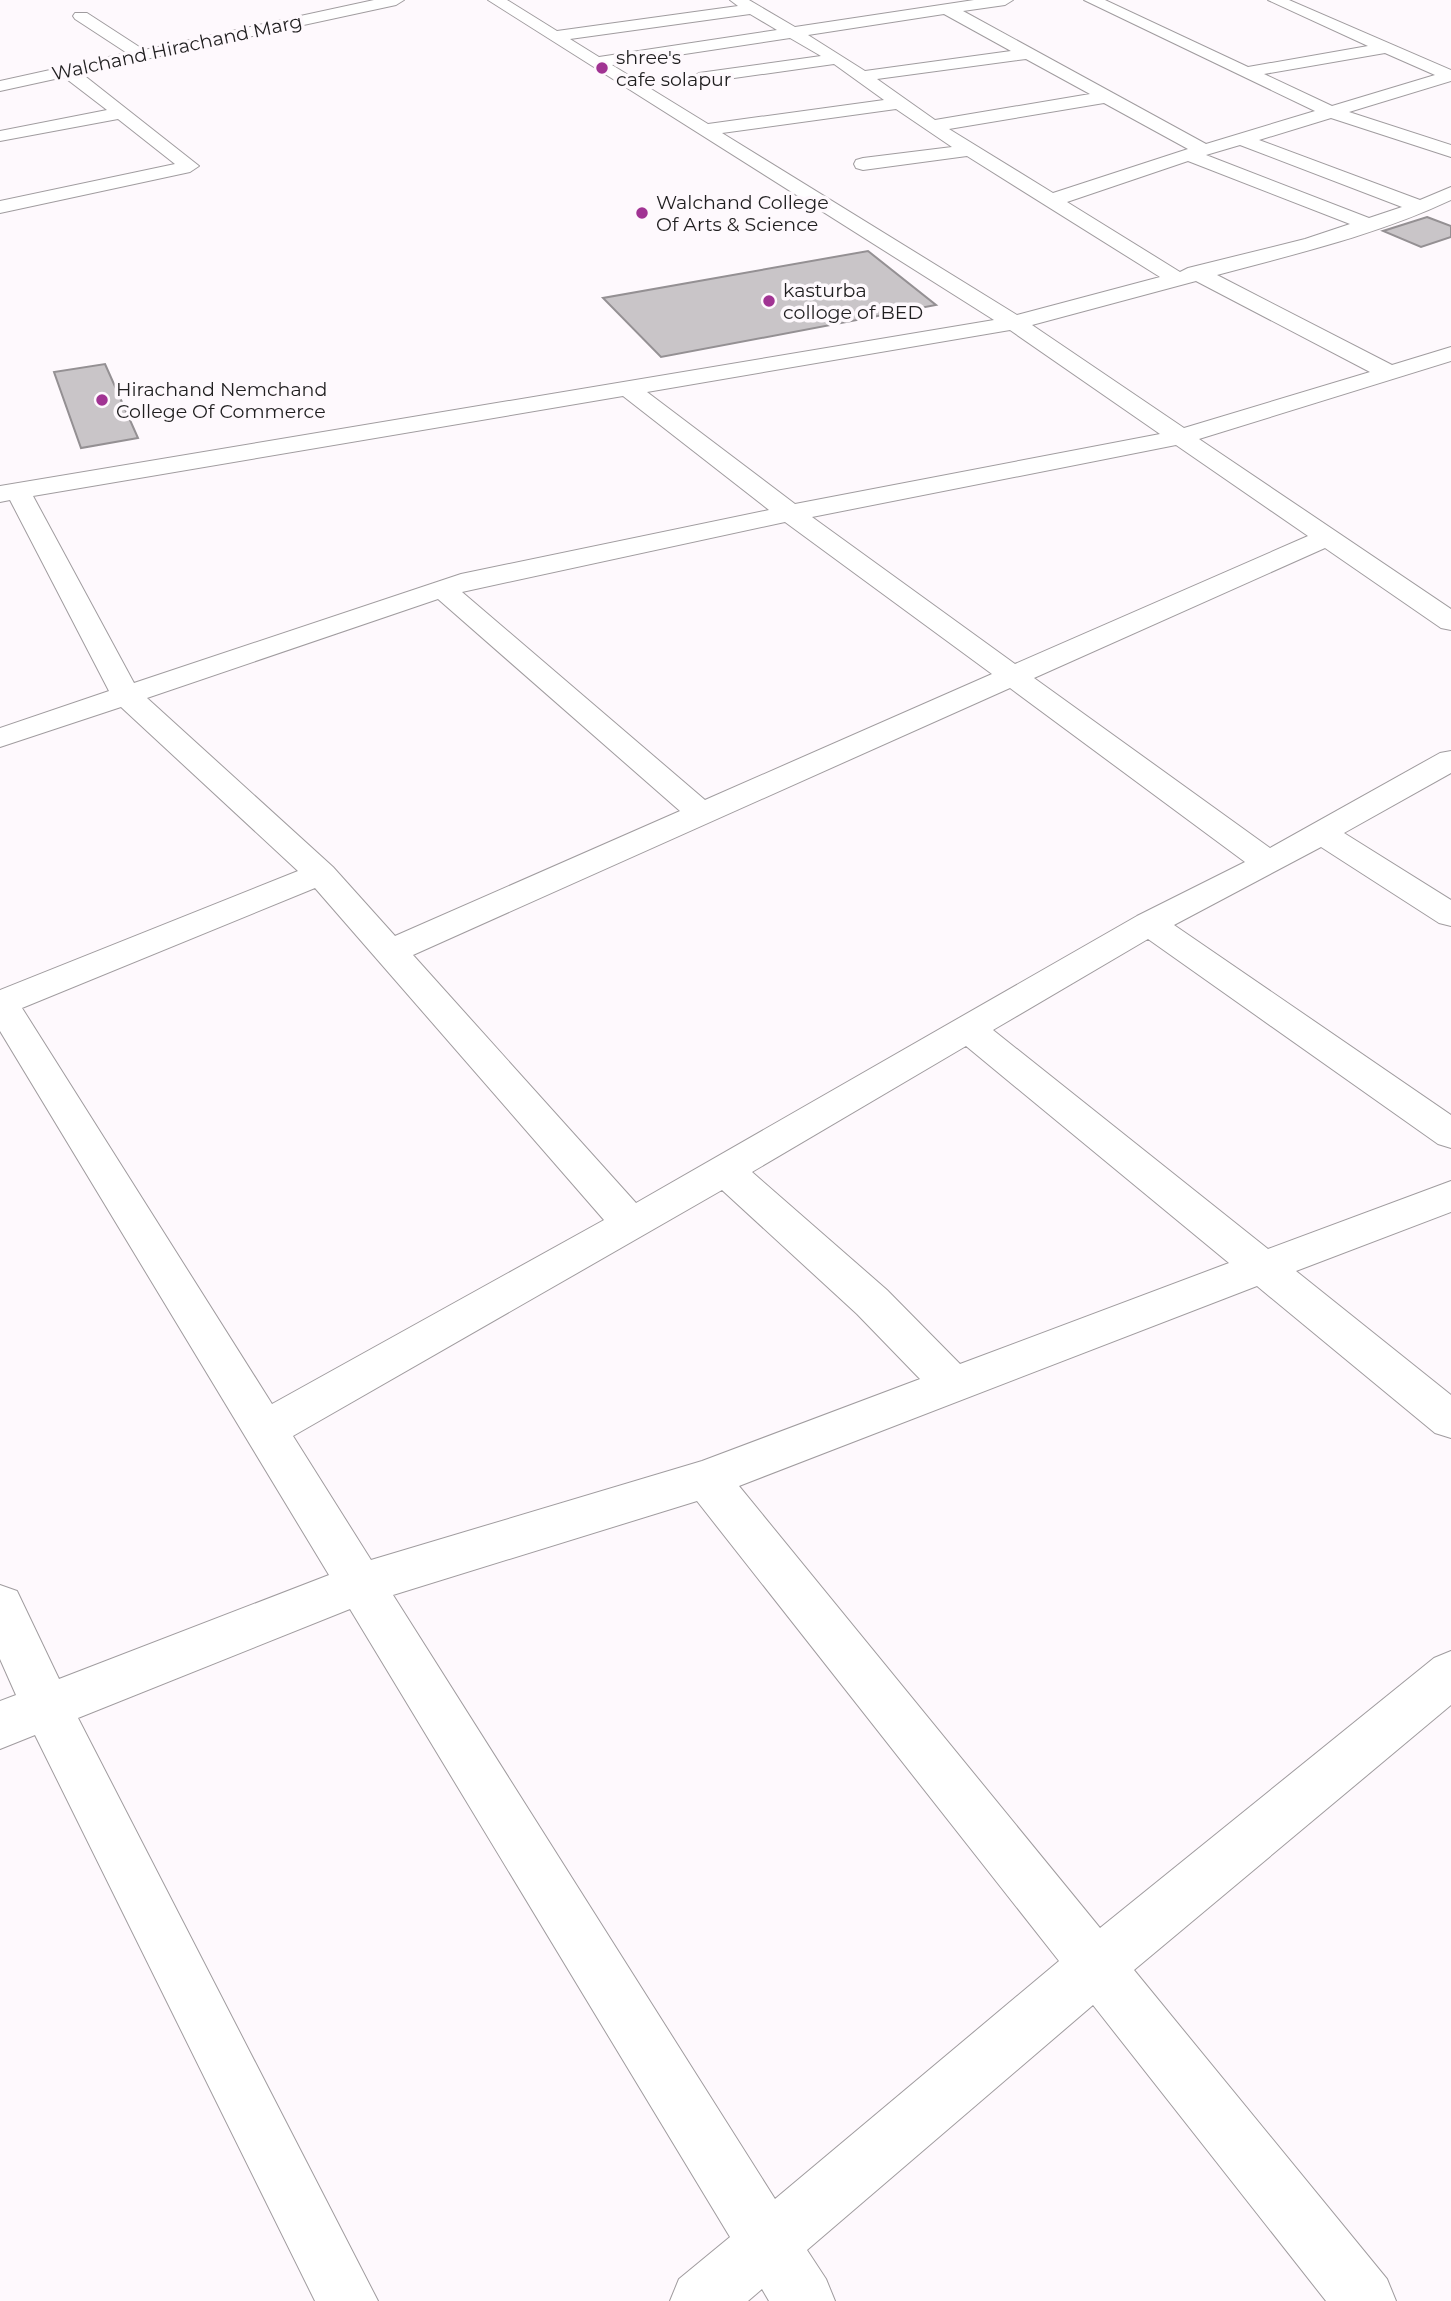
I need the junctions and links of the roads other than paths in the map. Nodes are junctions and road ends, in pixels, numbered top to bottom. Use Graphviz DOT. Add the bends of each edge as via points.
graph roads {
  1 [pos="396,0"];
  2 [pos="496,0"];
  3 [pos="912,0"];
  4 [pos="1005,0"];
  5 [pos="1092,0"];
  6 [pos="1276,0"];
  7 [pos="746,4"];
  8 [pos="280,7"];
  9 [pos="940,10"];
  10 [pos="548,13"];
  11 [pos="81,16"];
  12 [pos="523,16"];
  13 [pos="301,21"];
  14 [pos="1343,29"];
  15 [pos="794,32"];
  16 [pos="1318,33"];
  17 [pos="555,36"];
  18 [pos="1230,48"];
  19 [pos="1387,48"];
  20 [pos="1204,52"];
  21 [pos="1026,54"];
  22 [pos="141,55"];
  23 [pos="837,59"];
  24 [pos="598,62"];
  25 [pos="67,71"];
  26 [pos="1246,72"];
  27 [pos="863,76"];
  28 [pos="1451,76"];
  29 [pos="699,78"];
  30 [pos="0,86"];
  31 [pos="1106,97"];
  32 [pos="901,103"];
  33 [pos="698,104"];
  34 [pos="670,108"];
  35 [pos="1331,112"];
  36 [pos="121,113"];
  37 [pos="932,126"];
  38 [pos="1289,126"];
  39 [pos="706,130"];
  40 [pos="1314,134"];
  41 [pos="0,136"];
  42 [pos="1240,139"];
  43 [pos="969,150"];
  44 [pos="1451,151"];
  45 [pos="1196,153"];
  46 [pos="863,164"];
  47 [pos="1447,182"];
  48 [pos="1053,200"];
  49 [pos="0,206"];
  50 [pos="1421,207"];
  51 [pos="1368,224"];
  52 [pos="1185,275"];
  53 [pos="1014,323"];
  54 [pos="1451,354"];
  55 [pos="1415,365"];
  56 [pos="1390,373"];
  57 [pos="1439,377"];
  58 [pos="626,388"];
  59 [pos="1180,437"];
  60 [pos="9,492"];
  61 [pos="790,513"];
  62 [pos="1327,537"];
  63 [pos="443,589"];
  64 [pos="1451,622"];
  65 [pos="1015,676"];
  66 [pos="126,695"];
  67 [pos="0,738"];
  68 [pos="1451,760"];
  69 [pos="702,814"];
  70 [pos="1321,833"];
  71 [pos="1268,863"];
  72 [pos="321,874"];
  73 [pos="1451,915"];
  74 [pos="1149,924"];
  75 [pos="390,952"];
  76 [pos="5,1020"];
  77 [pos="968,1029"];
  78 [pos="1451,1134"];
  79 [pos="724,1169"];
  80 [pos="1451,1196"];
  81 [pos="631,1224"];
  82 [pos="1263,1269"];
  83 [pos="953,1385"];
  84 [pos="1451,1420"];
  85 [pos="265,1430"];
  86 [pos="706,1479"];
  87 [pos="359,1584"];
  88 [pos="0,1605"];
  89 [pos="1451,1674"];
  90 [pos="23,1717"];
  91 [pos="1096,1966"];
  92 [pos="769,2244"];
  93 [pos="347,2301"];
  94 [pos="701,2301"];
  95 [pos="804,2301"];
  96 [pos="1365,2301"];
  1 -- 13 [label="street, Walchand Hirachand Marg"];
  2 -- 12 [label="street"];
  3 -- 9 [label="street"];
  4 -- 9 [label="street"];
  5 -- 20 [label="street"];
  6 -- 14 [label="street"];
  7 -- 15 [label="street"];
  7 -- 17 [label="street"];
  8 -- 13 [label="street"];
  9 -- 15 [label="street"];
  9 -- 21 [label="street"];
  10 -- 12 [label="street"];
  11 -- 22 [label="street"];
  12 -- 17 [label="street"];
  13 -- 22 [label="street, Walchand Hirachand Marg"];
  14 -- 16 [label="street"];
  14 -- 19 [label="street"];
  15 -- 23 [label="street"];
  15 -- 24 [label="street"];
  17 -- 24 [label="street"];
  18 -- 20 [label="street"];
  19 -- 26 [label="street"];
  19 -- 28 [label="street"];
  20 -- 26 [label="street"];
  21 -- 27 [label="street"];
  21 -- 31 [label="street"];
  22 -- 25 [label="street, Walchand Hirachand Marg"];
  23 -- 27 [label="street"];
  23 -- 29 [label="street"];
  24 -- 34 [label="street"];
  25 -- 30 [label="street, Walchand Hirachand Marg"];
  25 -- 36 [label="street"];
  26 -- 35 [label="street"];
  27 -- 32 [label="street"];
  28 -- 35 [label="street"];
  31 -- 37 [label="street"];
  31 -- 45 [label="street"];
  32 -- 37 [label="street"];
  32 -- 39 [label="street"];
  33 -- 34 [label="street"];
  34 -- 39 [label="street"];
  35 -- 38 [label="street"];
  35 -- 44 [label="street"];
  36 -- 41 [label="street"];
  36 -- 49 [label="street" via="190,166"];
  37 -- 43 [label="street"];
  38 -- 40 [label="street"];
  38 -- 42 [label="street"];
  39 -- 53 [label="street"];
  42 -- 45 [label="street"];
  42 -- 50 [label="street"];
  43 -- 46 [label="street"];
  43 -- 48 [label="street"];
  45 -- 48 [label="street"];
  45 -- 51 [label="street"];
  47 -- 50 [label="street"];
  48 -- 52 [label="street"];
  50 -- 51 [label="street"];
  51 -- 52 [label="street" via="1257,260"];
  52 -- 53 [label="street"];
  52 -- 56 [label="street"];
  53 -- 58 [label="street"];
  53 -- 59 [label="street"];
  54 -- 55 [label="street"];
  55 -- 56 [label="street"];
  55 -- 57 [label="street"];
  56 -- 59 [label="street"];
  58 -- 60 [label="street"];
  58 -- 61 [label="street"];
  59 -- 61 [label="street"];
  59 -- 62 [label="street"];
  60 -- 66 [label="street"];
  61 -- 63 [label="street"];
  61 -- 65 [label="street"];
  62 -- 64 [label="street"];
  62 -- 65 [label="street"];
  63 -- 66 [label="street"];
  63 -- 69 [label="street"];
  65 -- 69 [label="street"];
  65 -- 71 [label="street"];
  66 -- 67 [label="street"];
  66 -- 72 [label="street"];
  68 -- 70 [label="street"];
  69 -- 75 [label="street"];
  70 -- 71 [label="street"];
  70 -- 73 [label="street"];
  71 -- 74 [label="street"];
  72 -- 75 [label="street"];
  72 -- 76 [label="street"];
  74 -- 77 [label="street"];
  74 -- 78 [label="street"];
  75 -- 81 [label="street"];
  76 -- 85 [label="street"];
  77 -- 79 [label="street"];
  77 -- 82 [label="street"];
  79 -- 81 [label="street"];
  79 -- 83 [label="street" via="872,1302"];
  80 -- 82 [label="street"];
  81 -- 85 [label="street"];
  82 -- 83 [label="street"];
  82 -- 84 [label="street"];
  83 -- 86 [label="street"];
  85 -- 87 [label="street"];
  86 -- 87 [label="street"];
  86 -- 91 [label="street"];
  87 -- 90 [label="street"];
  87 -- 92 [label="street"];
  88 -- 90 [label="street"];
  89 -- 91 [label="street"];
  90 -- 93 [label="street"];
  91 -- 92 [label="street"];
  91 -- 96 [label="street"];
  92 -- 94 [label="street"];
  92 -- 95 [label="street"];
}
